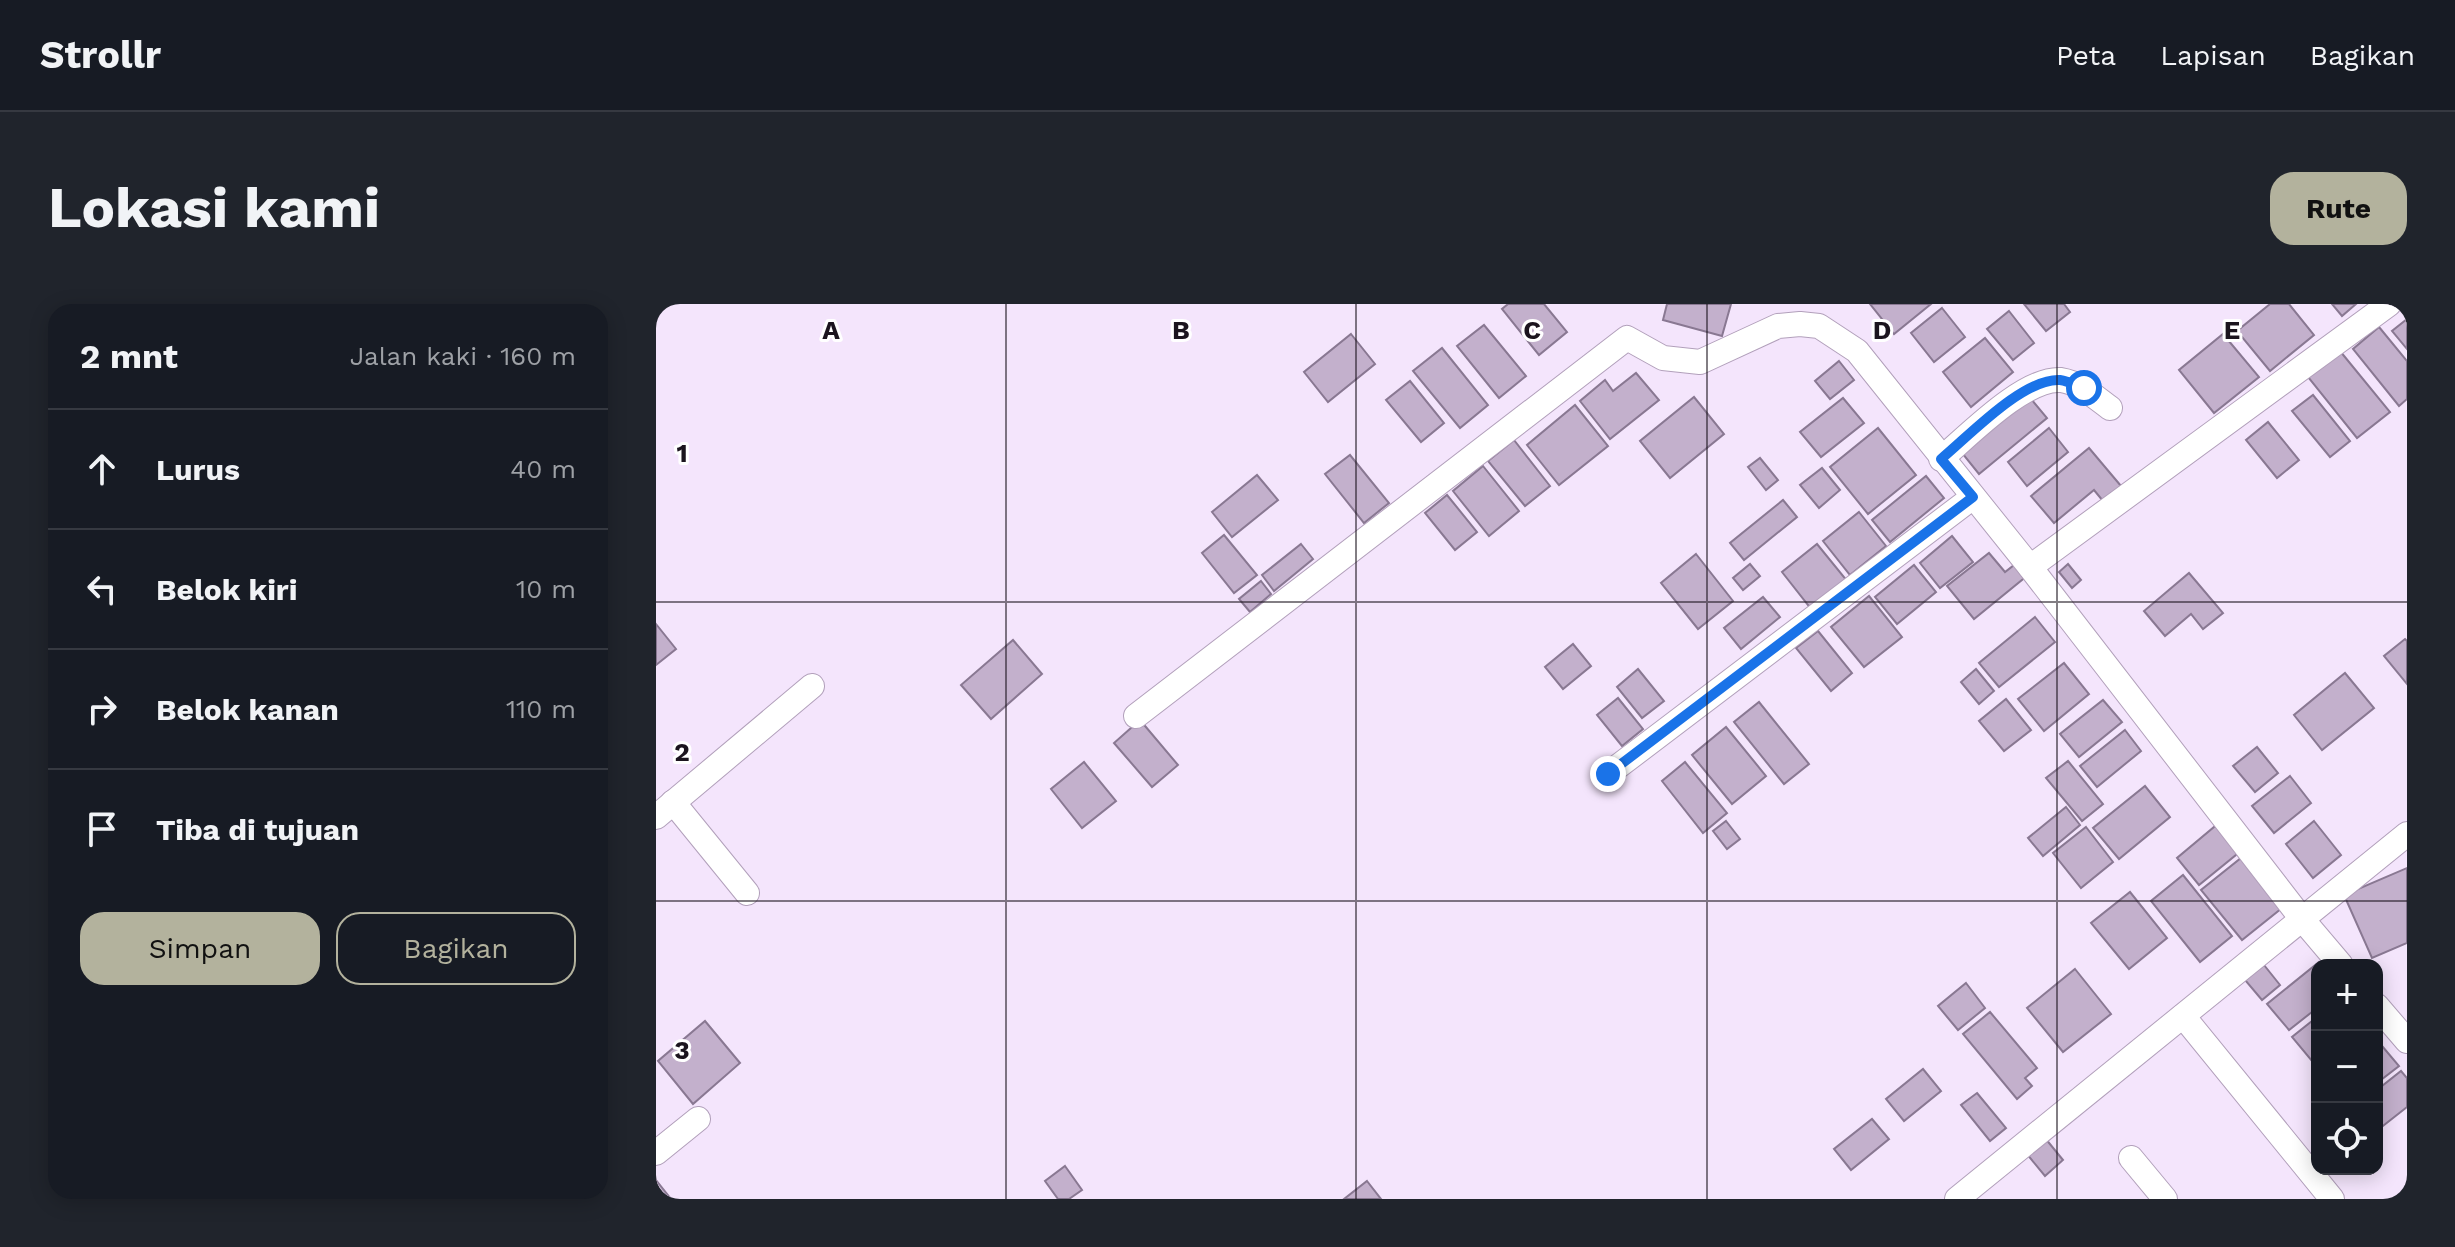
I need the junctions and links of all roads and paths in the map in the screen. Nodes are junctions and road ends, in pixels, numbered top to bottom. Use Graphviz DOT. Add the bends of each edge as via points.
graph roads {
  1 [pos="2389,304"];
  2 [pos="2110,408"];
  3 [pos="1941,459"];
  4 [pos="1973,497"];
  5 [pos="2030,567"];
  6 [pos="812,686"];
  7 [pos="1136,716"];
  8 [pos="1608,774"];
  9 [pos="664,809"];
  10 [pos="2407,834"];
  11 [pos="747,893"];
  12 [pos="2302,919"];
  13 [pos="2336,959"];
  14 [pos="2383,1013"];
  15 [pos="2183,1016"];
  16 [pos="2407,1041"];
  17 [pos="698,1119"];
  18 [pos="656,1153"];
  19 [pos="2131,1158"];
  20 [pos="1957,1199"];
  21 [pos="2165,1199"];
  22 [pos="2332,1199"];
  1 -- 5 [label="street"];
  2 -- 3 [label="street" via="2084,388 2060,380 2043,383 2024,391"];
  3 -- 4 [label="street"];
  3 -- 7 [label="street" via="1857,351 1819,326 1778,326 1700,362 1663,358 1627,338"];
  4 -- 5 [label="street"];
  4 -- 8 [label="street"];
  5 -- 12 [label="street"];
  6 -- 9 [label="street"];
  9 -- 11 [label="street"];
  10 -- 12 [label="street"];
  12 -- 13 [label="street"];
  12 -- 15 [label="street"];
  14 -- 16 [label="street"];
  15 -- 20 [label="street"];
  15 -- 22 [label="street"];
  17 -- 18 [label="street"];
  19 -- 21 [label="street"];
}
